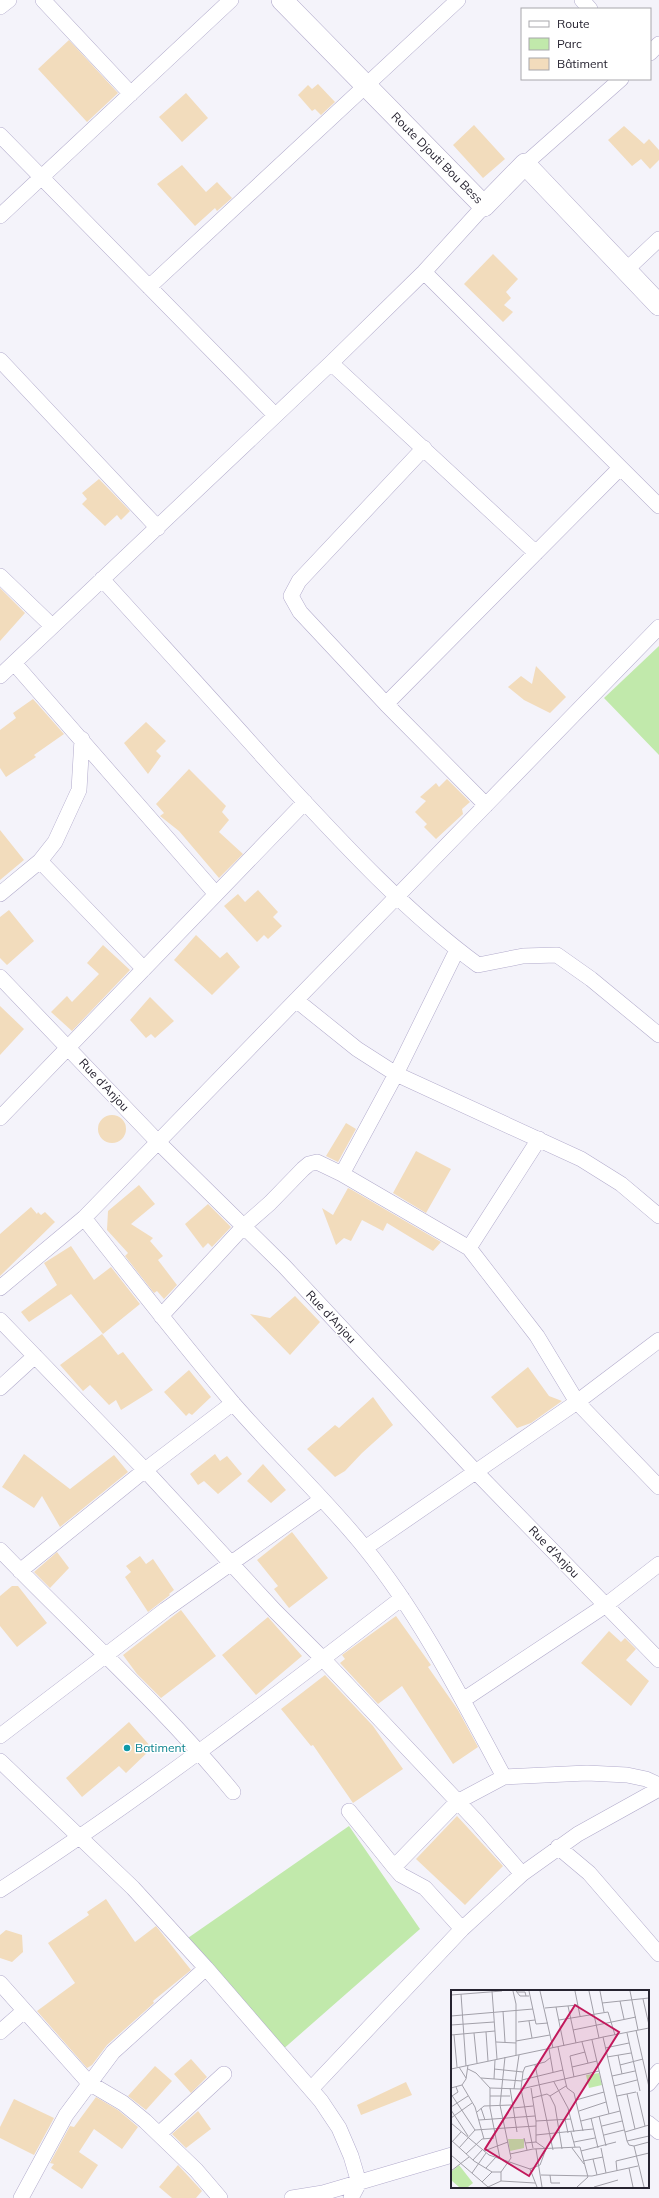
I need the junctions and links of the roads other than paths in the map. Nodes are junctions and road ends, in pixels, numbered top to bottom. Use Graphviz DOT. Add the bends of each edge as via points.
graph roads {
  1 [pos="9,0"];
  2 [pos="43,0"];
  3 [pos="231,0"];
  4 [pos="282,0"];
  5 [pos="458,0"];
  6 [pos="582,0"];
  7 [pos="0,7"];
  8 [pos="589,8"];
  9 [pos="659,44"];
  10 [pos="651,52"];
  11 [pos="620,80"];
  12 [pos="365,86"];
  13 [pos="131,94"];
  14 [pos="0,135"];
  15 [pos="525,164"];
  16 [pos="41,178"];
  17 [pos="484,206"];
  18 [pos="0,216"];
  19 [pos="659,239"];
  20 [pos="625,271"];
  21 [pos="424,272"];
  22 [pos="149,287"];
  23 [pos="659,305"];
  24 [pos="0,360"];
  25 [pos="331,363"];
  26 [pos="275,415"];
  27 [pos="424,448"];
  28 [pos="620,468"];
  29 [pos="659,506"];
  30 [pos="158,528"];
  31 [pos="536,553"];
  32 [pos="0,576"];
  33 [pos="102,579"];
  34 [pos="52,626"];
  35 [pos="659,627"];
  36 [pos="14,662"];
  37 [pos="0,676"];
  38 [pos="386,704"];
  39 [pos="82,739"];
  40 [pos="305,802"];
  41 [pos="486,805"];
  42 [pos="40,861"];
  43 [pos="0,894"];
  44 [pos="216,894"];
  45 [pos="396,897"];
  46 [pos="457,950"];
  47 [pos="144,968"];
  48 [pos="0,977"];
  49 [pos="296,1000"];
  50 [pos="659,1034"];
  51 [pos="68,1047"];
  52 [pos="396,1074"];
  53 [pos="0,1118"];
  54 [pos="538,1139"];
  55 [pos="158,1142"];
  56 [pos="342,1174"];
  57 [pos="659,1216"];
  58 [pos="84,1218"];
  59 [pos="244,1225"];
  60 [pos="469,1248"];
  61 [pos="0,1288"];
  62 [pos="161,1316"];
  63 [pos="0,1320"];
  64 [pos="659,1340"];
  65 [pos="35,1356"];
  66 [pos="0,1388"];
  67 [pos="576,1402"];
  68 [pos="233,1403"];
  69 [pos="145,1470"];
  70 [pos="475,1471"];
  71 [pos="659,1487"];
  72 [pos="322,1499"];
  73 [pos="366,1548"];
  74 [pos="0,1550"];
  75 [pos="231,1564"];
  76 [pos="659,1564"];
  77 [pos="20,1571"];
  78 [pos="402,1598"];
  79 [pos="606,1605"];
  80 [pos="106,1654"];
  81 [pos="323,1659"];
  82 [pos="659,1660"];
  83 [pos="463,1700"];
  84 [pos="0,1736"];
  85 [pos="199,1750"];
  86 [pos="0,1761"];
  87 [pos="504,1777"];
  88 [pos="659,1785"];
  89 [pos="659,1789"];
  90 [pos="233,1792"];
  91 [pos="457,1802"];
  92 [pos="349,1811"];
  93 [pos="80,1838"];
  94 [pos="558,1847"];
  95 [pos="394,1867"];
  96 [pos="522,1874"];
  97 [pos="0,1890"];
  98 [pos="462,1929"];
  99 [pos="659,1954"];
  100 [pos="206,1968"];
  101 [pos="0,1982"];
  102 [pos="24,2011"];
  103 [pos="0,2032"];
  104 [pos="659,2071"];
  105 [pos="224,2074"];
  106 [pos="89,2083"];
  107 [pos="649,2083"];
  108 [pos="311,2089"];
  109 [pos="649,2124"];
  110 [pos="659,2132"];
  111 [pos="159,2134"];
  112 [pos="451,2155"];
  113 [pos="358,2183"];
  114 [pos="21,2198"];
  115 [pos="220,2198"];
  116 [pos="292,2198"];
  117 [pos="351,2198"];
  1 -- 7 [label="street"];
  2 -- 13 [label="street"];
  3 -- 13 [label="street"];
  4 -- 12 [label="main road, Route Djouti Bou Bess"];
  5 -- 12 [label="street"];
  6 -- 8 [label="street"];
  9 -- 10 [label="street"];
  11 -- 15 [label="street"];
  12 -- 17 [label="main road, Route Djouti Bou Bess"];
  12 -- 22 [label="street"];
  13 -- 16 [label="street"];
  14 -- 16 [label="street"];
  15 -- 17 [label="main road, Route Djouti Bou Bess"];
  15 -- 20 [label="main road"];
  16 -- 18 [label="street"];
  16 -- 22 [label="street"];
  17 -- 21 [label="street"];
  19 -- 20 [label="street"];
  20 -- 23 [label="main road"];
  21 -- 25 [label="street"];
  21 -- 28 [label="street"];
  22 -- 26 [label="street"];
  24 -- 30 [label="street"];
  25 -- 26 [label="street"];
  25 -- 27 [label="street"];
  26 -- 30 [label="street"];
  27 -- 31 [label="street"];
  27 -- 38 [label="street" via="299,581 291,596 300,612"];
  28 -- 29 [label="street"];
  28 -- 31 [label="street"];
  30 -- 33 [label="street"];
  31 -- 38 [label="street"];
  32 -- 34 [label="street"];
  33 -- 34 [label="street"];
  33 -- 40 [label="street"];
  34 -- 36 [label="street"];
  35 -- 41 [label="street"];
  36 -- 37 [label="street"];
  36 -- 39 [label="street"];
  38 -- 41 [label="street"];
  39 -- 42 [label="street" via="79,790 55,842"];
  39 -- 44 [label="street"];
  40 -- 44 [label="street"];
  40 -- 45 [label="street"];
  41 -- 45 [label="street"];
  42 -- 43 [label="street"];
  42 -- 47 [label="street"];
  44 -- 47 [label="street"];
  45 -- 46 [label="street"];
  45 -- 49 [label="street"];
  46 -- 50 [label="street" via="478,966 523,956 557,955 591,978"];
  46 -- 52 [label="street"];
  47 -- 51 [label="street"];
  48 -- 51 [label="street, Rue d’Anjou"];
  49 -- 52 [label="street" via="357,1049"];
  49 -- 55 [label="street"];
  51 -- 53 [label="street"];
  51 -- 55 [label="street, Rue d’Anjou"];
  52 -- 54 [label="street"];
  52 -- 56 [label="street"];
  54 -- 57 [label="street" via="601,1170 640,1198"];
  54 -- 60 [label="street"];
  55 -- 58 [label="street"];
  55 -- 59 [label="street, Rue d’Anjou"];
  56 -- 59 [label="street" via="317,1162 309,1164"];
  56 -- 60 [label="street"];
  58 -- 61 [label="street"];
  58 -- 62 [label="street"];
  59 -- 62 [label="street"];
  59 -- 70 [label="street, Rue d’Anjou"];
  60 -- 67 [label="street" via="537,1336"];
  62 -- 68 [label="street"];
  63 -- 65 [label="street"];
  64 -- 67 [label="street"];
  65 -- 66 [label="street"];
  65 -- 69 [label="street"];
  67 -- 70 [label="street"];
  67 -- 71 [label="street"];
  68 -- 69 [label="street"];
  68 -- 72 [label="street"];
  69 -- 75 [label="street"];
  69 -- 77 [label="street"];
  70 -- 73 [label="street"];
  70 -- 79 [label="street, Rue d’Anjou"];
  72 -- 73 [label="street"];
  72 -- 75 [label="street"];
  73 -- 78 [label="street"];
  74 -- 77 [label="street"];
  75 -- 80 [label="street"];
  75 -- 81 [label="street"];
  76 -- 79 [label="street"];
  77 -- 80 [label="street"];
  78 -- 81 [label="street"];
  78 -- 83 [label="street"];
  79 -- 82 [label="street, Rue d’Anjou"];
  79 -- 83 [label="street"];
  80 -- 84 [label="street"];
  80 -- 85 [label="street"];
  81 -- 85 [label="street"];
  81 -- 91 [label="street"];
  83 -- 87 [label="street"];
  85 -- 90 [label="street"];
  85 -- 93 [label="street"];
  86 -- 93 [label="street"];
  87 -- 88 [label="street" via="588,1773 627,1775"];
  87 -- 91 [label="street"];
  89 -- 94 [label="street"];
  91 -- 95 [label="street"];
  91 -- 96 [label="street"];
  92 -- 95 [label="street"];
  93 -- 97 [label="street"];
  93 -- 100 [label="street" via="133,1888"];
  94 -- 96 [label="street"];
  94 -- 99 [label="street" via="589,1873"];
  95 -- 98 [label="street" via="401,1875 425,1888"];
  96 -- 98 [label="street"];
  98 -- 108 [label="street"];
  100 -- 106 [label="street" via="113,2052"];
  100 -- 108 [label="street"];
  101 -- 102 [label="street"];
  102 -- 103 [label="street"];
  102 -- 106 [label="street"];
  104 -- 107 [label="street"];
  105 -- 111 [label="street"];
  106 -- 111 [label="street" via="122,2103"];
  106 -- 114 [label="street" via="66,2115"];
  108 -- 113 [label="street" via="339,2128 351,2156"];
  109 -- 110 [label="street"];
  111 -- 115 [label="street"];
  112 -- 113 [label="street"];
  113 -- 116 [label="street"];
  113 -- 117 [label="street"];
}
